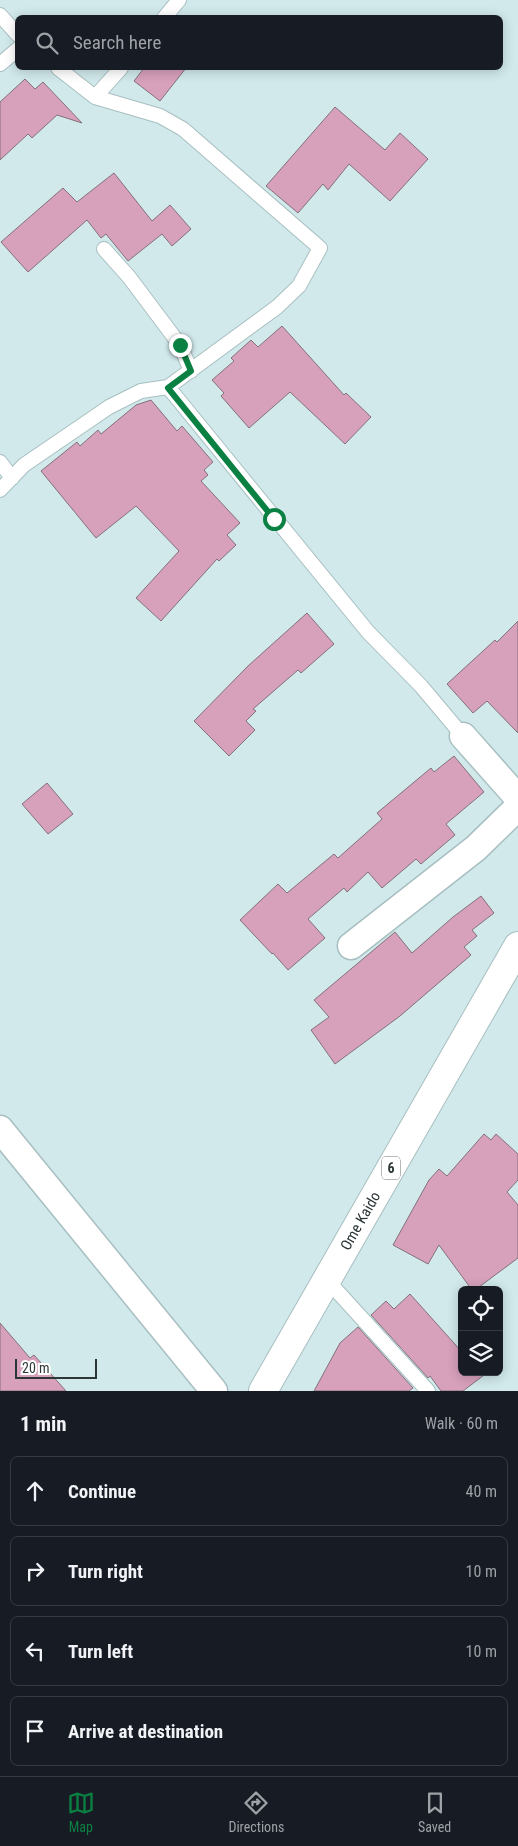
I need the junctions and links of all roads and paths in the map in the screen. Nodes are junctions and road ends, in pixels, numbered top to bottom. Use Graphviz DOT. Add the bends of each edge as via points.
graph roads {
  1 [pos="179,0"];
  2 [pos="0,15"];
  3 [pos="166,15"];
  4 [pos="15,31"];
  5 [pos="15,52"];
  6 [pos="0,64"];
  7 [pos="61,70"];
  8 [pos="119,70"];
  9 [pos="95,97"];
  10 [pos="104,249"];
  11 [pos="191,371"];
  12 [pos="168,388"];
  13 [pos="0,462"];
  14 [pos="12,478"];
  15 [pos="0,490"];
  16 [pos="463,736"];
  17 [pos="518,798"];
  18 [pos="518,807"];
  19 [pos="351,946"];
  20 [pos="518,946"];
  21 [pos="0,1129"];
  22 [pos="327,1280"];
  23 [pos="214,1391"];
  24 [pos="263,1391"];
  25 [pos="428,1391"];
  1 -- 3 [label="lane"];
  2 -- 4 [label="lane"];
  5 -- 6 [label="lane"];
  7 -- 9 [label="lane"];
  8 -- 9 [label="lane"];
  9 -- 11 [label="lane" via="160,116 183,128 320,248 299,286 277,307"];
  10 -- 11 [label="lane" via="180,345"];
  11 -- 12 [label="lane"];
  12 -- 14 [label="lane" via="141,391 109,408 24,465"];
  12 -- 16 [label="lane" via="368,632 421,686"];
  13 -- 14 [label="lane"];
  14 -- 15 [label="lane"];
  16 -- 17 [label="street"];
  18 -- 19 [label="street" via="476,848"];
  20 -- 22 [label="main road, Ome Kaido / 6"];
  21 -- 23 [label="street"];
  22 -- 24 [label="main road, Ome Kaido / 6"];
  22 -- 25 [label="lane"];
}
